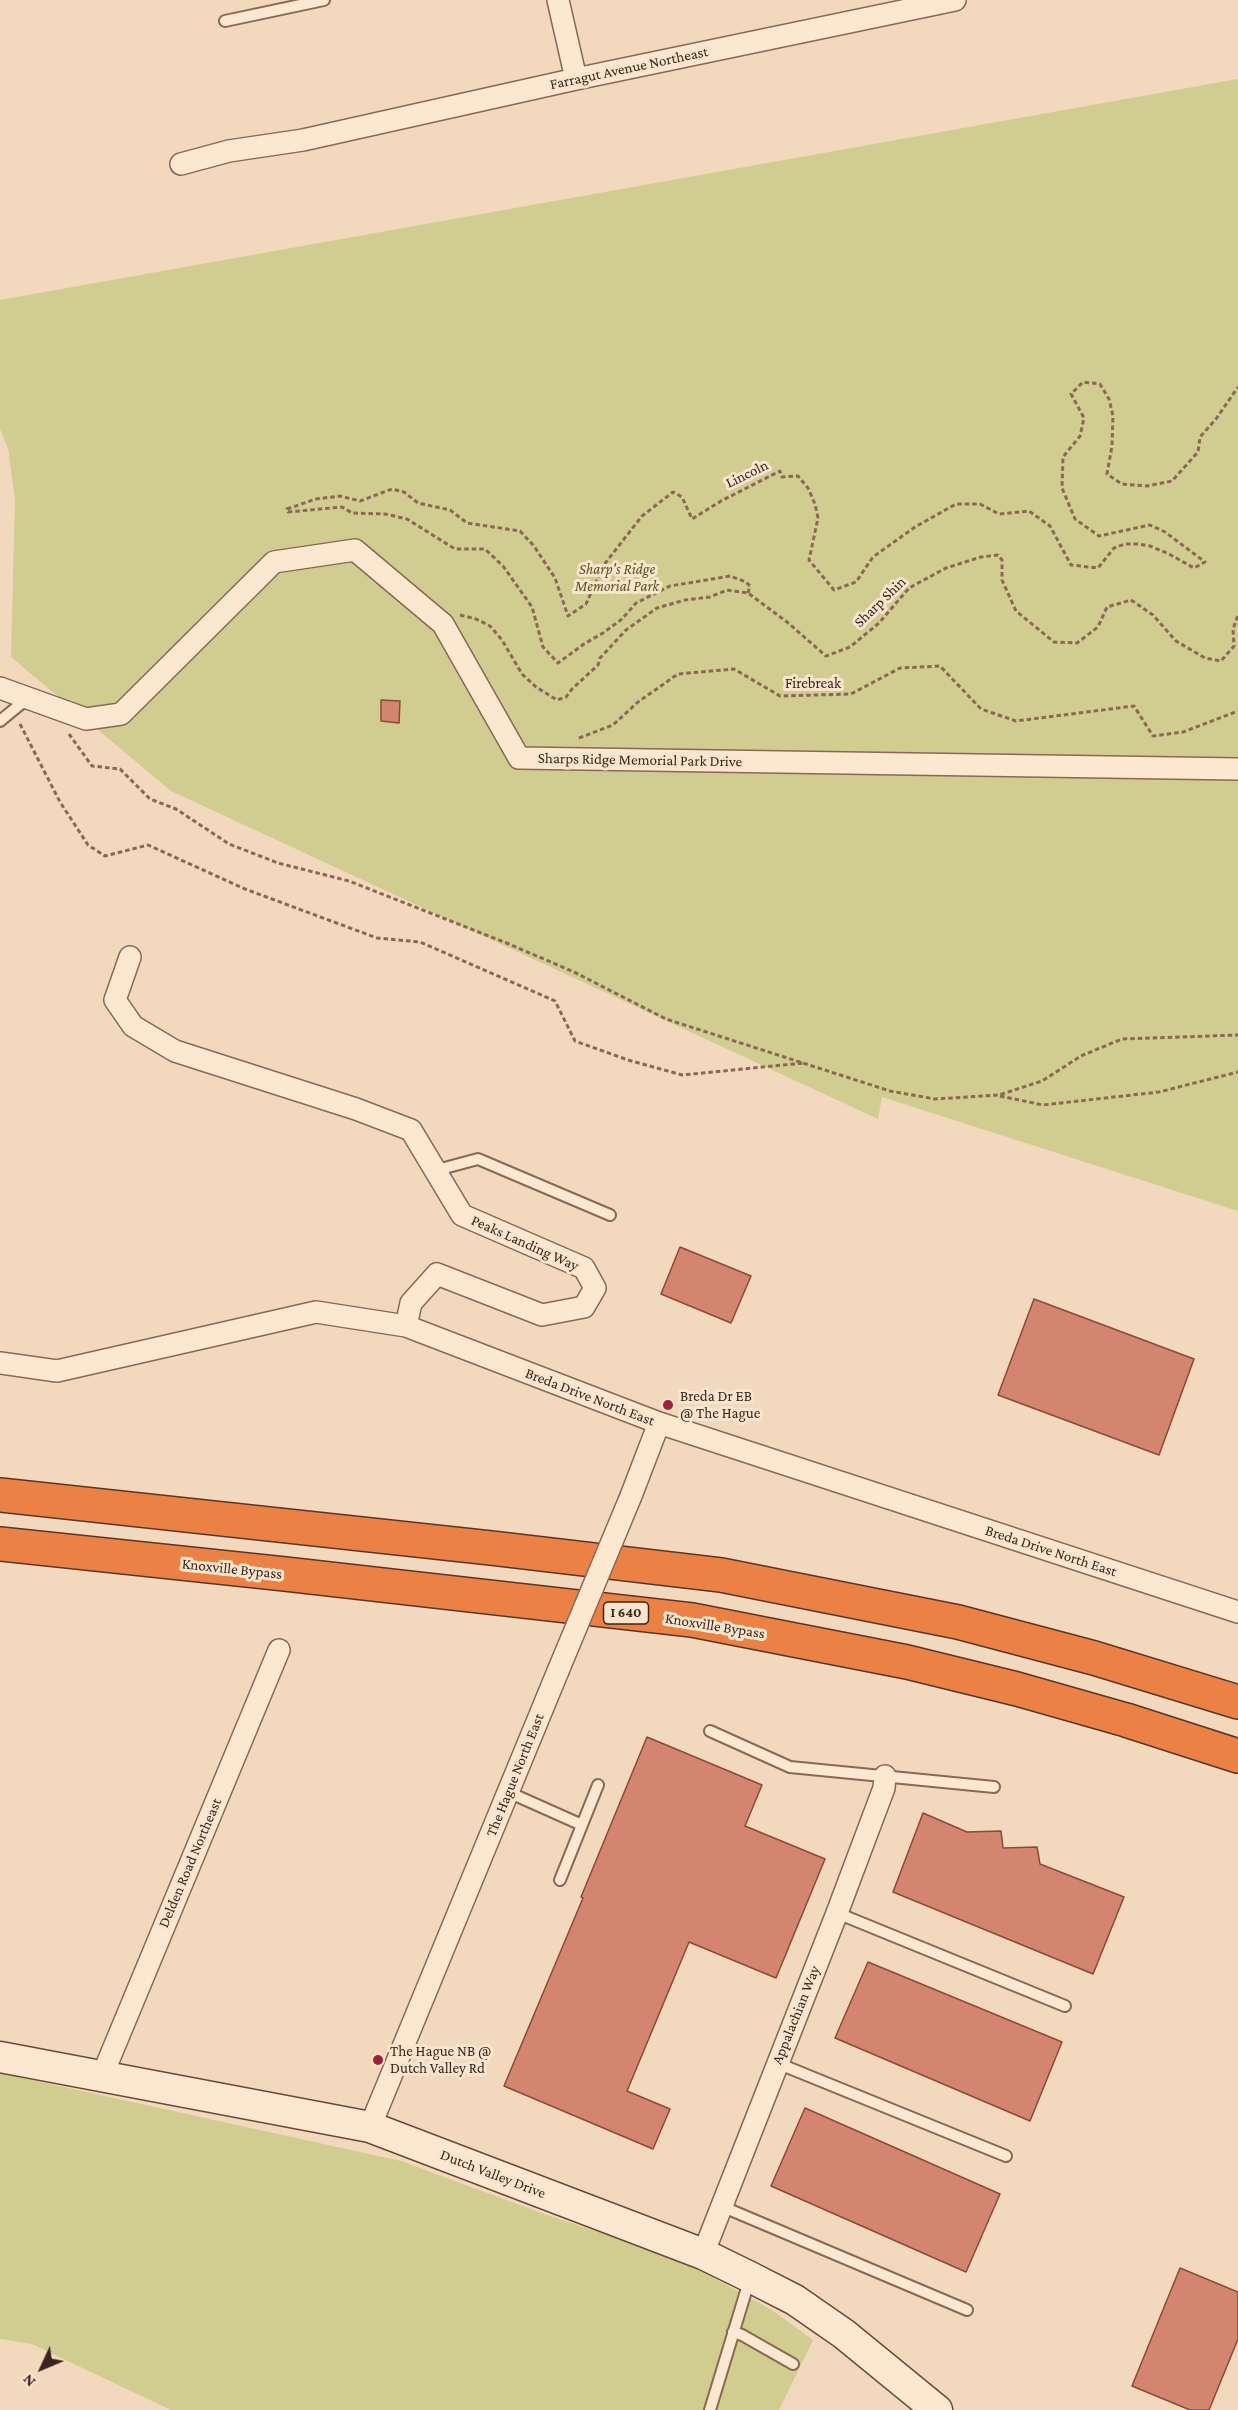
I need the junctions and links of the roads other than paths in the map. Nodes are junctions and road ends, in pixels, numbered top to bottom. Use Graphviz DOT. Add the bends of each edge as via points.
graph roads {
  1 [pos="324,0"];
  2 [pos="558,0"];
  3 [pos="955,0"];
  4 [pos="903,5"];
  5 [pos="225,21"];
  6 [pos="576,79"];
  7 [pos="181,164"];
  8 [pos="0,688"];
  9 [pos="28,698"];
  10 [pos="0,721"];
  11 [pos="1238,769"];
  12 [pos="130,957"];
  13 [pos="437,1170"];
  14 [pos="610,1215"];
  15 [pos="406,1326"];
  16 [pos="0,1363"];
  17 [pos="659,1423"];
  18 [pos="0,1495"];
  19 [pos="0,1545"];
  20 [pos="1238,1612"];
  21 [pos="279,1650"];
  22 [pos="1238,1702"];
  23 [pos="710,1731"];
  24 [pos="1238,1756"];
  25 [pos="885,1776"];
  26 [pos="598,1785"];
  27 [pos="994,1787"];
  28 [pos="508,1792"];
  29 [pos="582,1825"];
  30 [pos="560,1880"];
  31 [pos="837,1913"];
  32 [pos="1065,2006"];
  33 [pos="0,2057"];
  34 [pos="777,2063"];
  35 [pos="102,2076"];
  36 [pos="370,2127"];
  37 [pos="1006,2156"];
  38 [pos="721,2206"];
  39 [pos="703,2254"];
  40 [pos="750,2277"];
  41 [pos="967,2310"];
  42 [pos="733,2332"];
  43 [pos="793,2364"];
  44 [pos="931,2408"];
  45 [pos="710,2410"];
  1 -- 5 [label="lane"];
  2 -- 6 [label="street"];
  3 -- 4 [label="street, Farragut Avenue Northeast"];
  4 -- 6 [label="street, Farragut Avenue Northeast"];
  6 -- 7 [label="street, Farragut Avenue Northeast"];
  8 -- 9 [label="street, Sharps Ridge Memorial Park Drive"];
  9 -- 10 [label="lane"];
  9 -- 11 [label="street, Sharps Ridge Memorial Park Drive" via="86,719 121,714 274,562 355,550 443,624 519,758"];
  12 -- 13 [label="street, Peaks Landing Way" via="115,1000 133,1026 175,1051 411,1130"];
  13 -- 14 [label="lane" via="478,1159"];
  13 -- 15 [label="street, Peaks Landing Way" via="462,1215 584,1268 595,1288 584,1307 542,1315 437,1274 411,1303"];
  15 -- 16 [label="street, Breda Drive North East" via="316,1312 57,1371"];
  15 -- 17 [label="street, Breda Drive North East"];
  17 -- 20 [label="street, Breda Drive North East"];
  17 -- 28 [label="street, The Hague North East, bridge"];
  18 -- 22 [label="highway" via="721,1575 958,1622 1095,1658"];
  19 -- 24 [label="highway, Knoxville Bypass / I 640" via="692,1620 872,1655 1017,1689"];
  21 -- 35 [label="street, Delden Road Northeast"];
  23 -- 25 [label="lane" via="790,1767"];
  25 -- 27 [label="lane"];
  25 -- 31 [label="street, Appalachian Way" via="884,1788"];
  26 -- 29 [label="lane"];
  28 -- 29 [label="lane"];
  28 -- 36 [label="street, The Hague North East"];
  29 -- 30 [label="lane"];
  31 -- 32 [label="lane"];
  31 -- 34 [label="street, Appalachian Way"];
  33 -- 35 [label="street, Dutch Valley Drive"];
  34 -- 37 [label="lane"];
  34 -- 38 [label="street, Appalachian Way"];
  35 -- 36 [label="street, Dutch Valley Drive"];
  36 -- 39 [label="street, Dutch Valley Drive"];
  38 -- 39 [label="street, Appalachian Way"];
  38 -- 41 [label="lane"];
  39 -- 40 [label="street, Dutch Valley Drive"];
  40 -- 42 [label="lane"];
  40 -- 44 [label="street, Dutch Valley Drive" via="795,2300 844,2334"];
  42 -- 43 [label="lane"];
  42 -- 45 [label="lane"];
}
